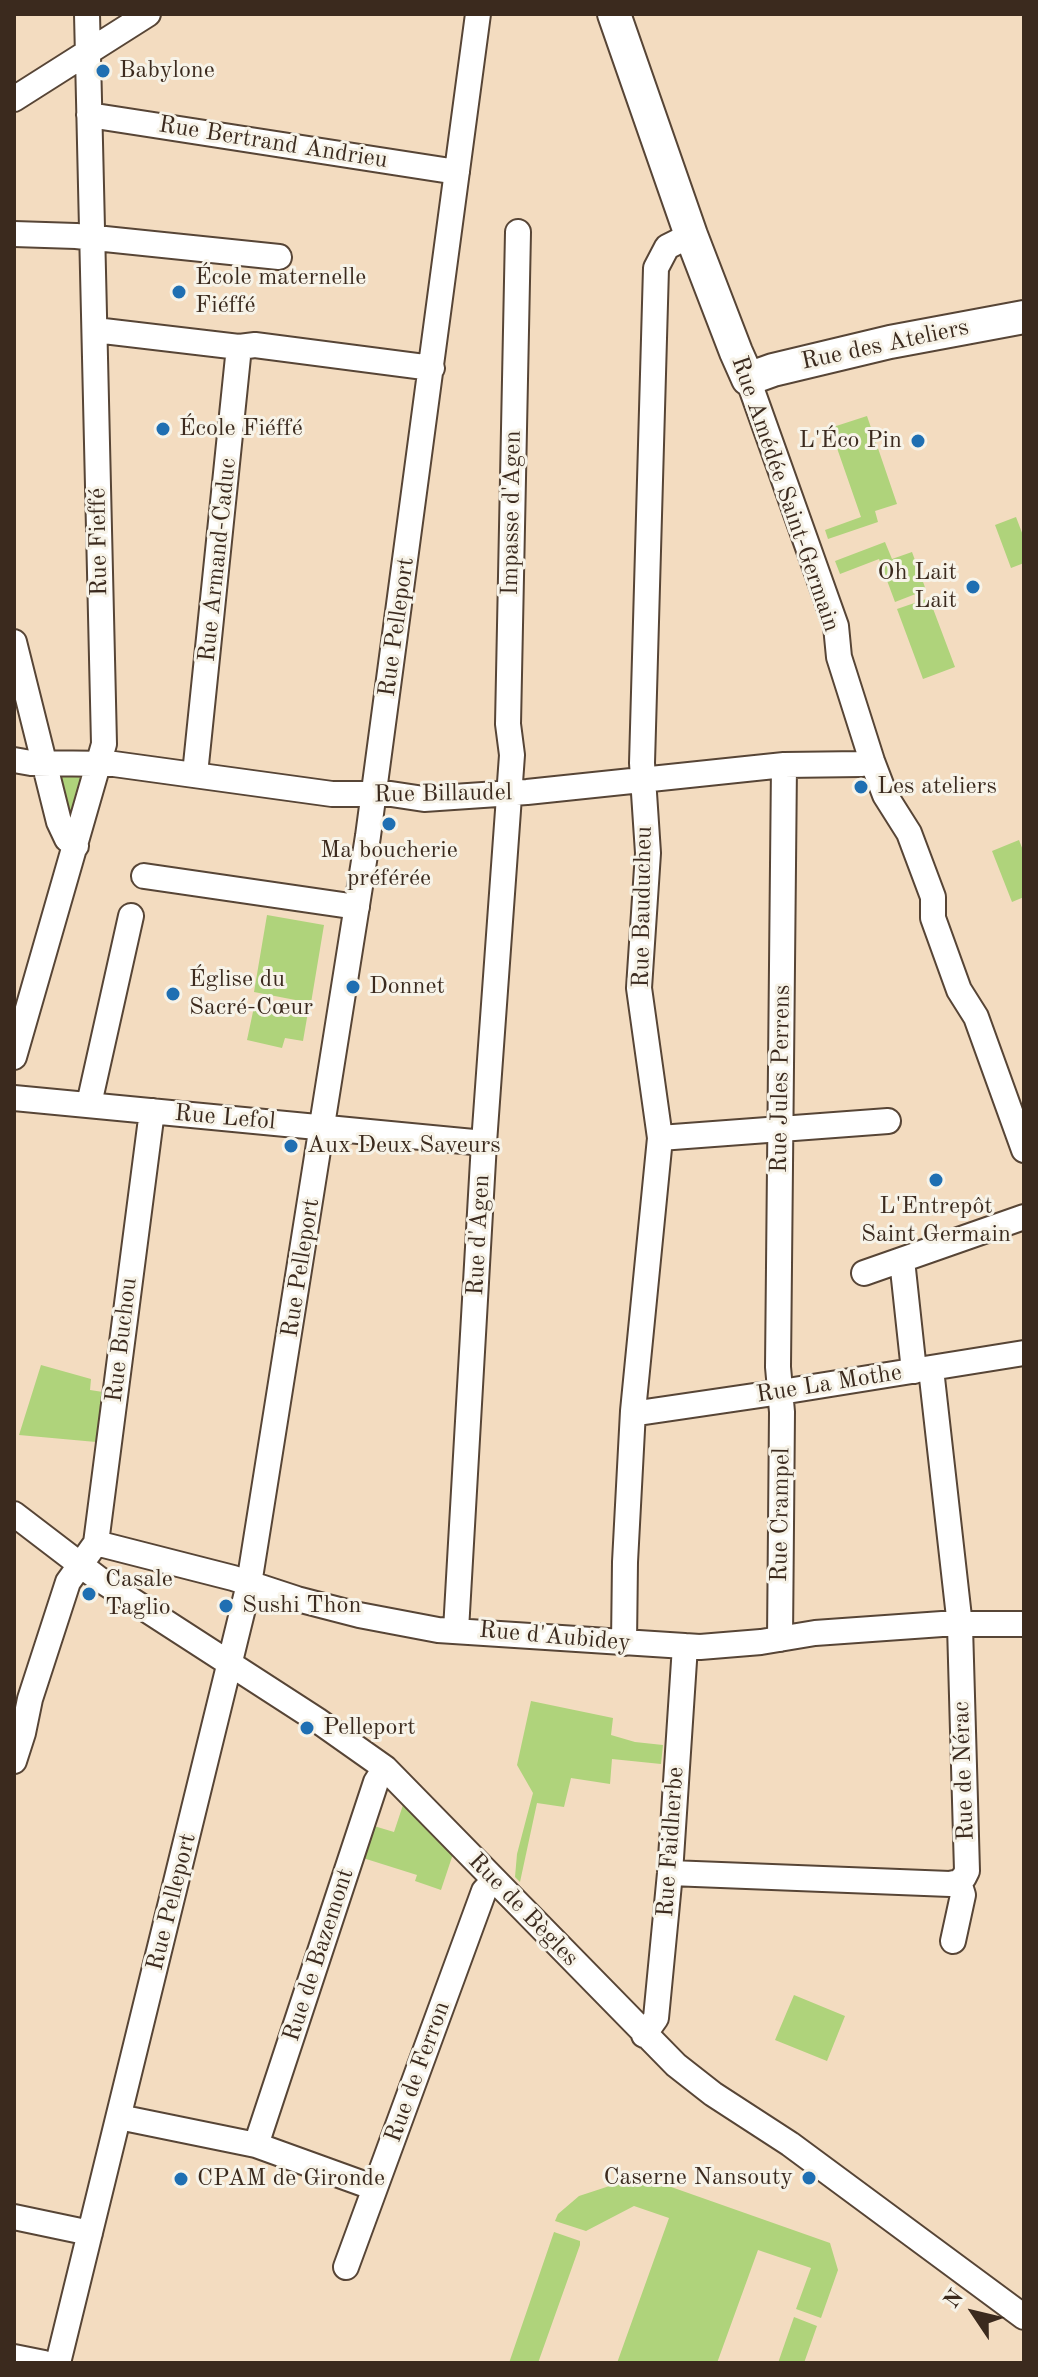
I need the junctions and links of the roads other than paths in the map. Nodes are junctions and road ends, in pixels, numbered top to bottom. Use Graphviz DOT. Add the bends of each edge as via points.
graph roads {
  1 [pos="87,14"];
  2 [pos="148,14"];
  3 [pos="478,14"];
  4 [pos="614,14"];
  5 [pos="88,52"];
  6 [pos="14,99"];
  7 [pos="89,115"];
  8 [pos="457,172"];
  9 [pos="518,232"];
  10 [pos="14,234"];
  11 [pos="691,235"];
  12 [pos="91,239"];
  13 [pos="279,257"];
  14 [pos="1024,317"];
  15 [pos="95,330"];
  16 [pos="239,347"];
  17 [pos="432,368"];
  18 [pos="748,379"];
  19 [pos="14,642"];
  20 [pos="14,760"];
  21 [pos="872,761"];
  22 [pos="45,763"];
  23 [pos="99,763"];
  24 [pos="784,765"];
  25 [pos="195,774"];
  26 [pos="644,780"];
  27 [pos="508,794"];
  28 [pos="374,795"];
  29 [pos="76,846"];
  30 [pos="144,876"];
  31 [pos="357,907"];
  32 [pos="131,916"];
  33 [pos="14,1057"];
  34 [pos="14,1098"];
  35 [pos="89,1104"];
  36 [pos="152,1111"];
  37 [pos="888,1121"];
  38 [pos="323,1127"];
  39 [pos="780,1130"];
  40 [pos="660,1138"];
  41 [pos="484,1143"];
  42 [pos="1024,1150"];
  43 [pos="1024,1217"];
  44 [pos="902,1260"];
  45 [pos="864,1273"];
  46 [pos="1024,1353"];
  47 [pos="923,1370"];
  48 [pos="781,1392"];
  49 [pos="633,1411"];
  50 [pos="14,1514"];
  51 [pos="96,1543"];
  52 [pos="80,1564"];
  53 [pos="249,1584"];
  54 [pos="1024,1624"];
  55 [pos="960,1626"];
  56 [pos="456,1630"];
  57 [pos="780,1639"];
  58 [pos="624,1643"];
  59 [pos="685,1646"];
  60 [pos="230,1664"];
  61 [pos="14,1761"];
  62 [pos="385,1768"];
  63 [pos="670,1873"];
  64 [pos="494,1880"];
  65 [pos="959,1882"];
  66 [pos="953,1941"];
  67 [pos="644,2035"];
  68 [pos="119,2117"];
  69 [pos="256,2145"];
  70 [pos="375,2188"];
  71 [pos="14,2217"];
  72 [pos="90,2233"];
  73 [pos="346,2267"];
  74 [pos="1024,2317"];
  75 [pos="14,2357"];
  76 [pos="44,2363"];
  77 [pos="58,2363"];
  1 -- 5 [label="street, Rue Fieffé"];
  2 -- 5 [label="street"];
  3 -- 8 [label="street, Rue Pelleport"];
  4 -- 11 [label="main road, Rue Amédée Saint-Germain"];
  5 -- 6 [label="street"];
  5 -- 7 [label="street, Rue Fieffé"];
  7 -- 8 [label="street, Rue Bertrand Andrieu"];
  7 -- 12 [label="street, Rue Fieffé"];
  8 -- 17 [label="street, Rue Pelleport"];
  9 -- 27 [label="street, Impasse d'Agen"];
  10 -- 12 [label="street"];
  11 -- 18 [label="main road, Rue Amédée Saint-Germain"];
  11 -- 26 [label="street, Rue Bauducheu" via="667,247 656,268"];
  12 -- 13 [label="street"];
  12 -- 15 [label="street, Rue Fieffé"];
  14 -- 18 [label="main road, Rue des Ateliers" via="890,342"];
  15 -- 16 [label="street"];
  15 -- 23 [label="street, Rue Fieffé" via="104,744"];
  16 -- 17 [label="street"];
  16 -- 25 [label="street, Rue Armand-Caduc"];
  17 -- 28 [label="street, Rue Pelleport"];
  18 -- 21 [label="street, Rue Amédée Saint-Germain" via="836,626 839,657"];
  19 -- 22 [label="street"];
  20 -- 22 [label="street, Rue Billaudel"];
  21 -- 24 [label="street, Rue Billaudel"];
  21 -- 42 [label="street, Rue Amédée Saint-Germain" via="909,833 959,990 976,1017"];
  22 -- 23 [label="street, Rue Billaudel"];
  22 -- 29 [label="street" via="59,822"];
  23 -- 25 [label="street, Rue Billaudel"];
  23 -- 29 [label="street, Rue Fieffé"];
  24 -- 26 [label="street, Rue Billaudel"];
  24 -- 39 [label="street, Rue Jules Perrens"];
  25 -- 28 [label="street, Rue Billaudel"];
  26 -- 27 [label="street, Rue Billaudel"];
  26 -- 40 [label="street, Rue Bauducheu" via="648,853 639,988"];
  27 -- 28 [label="street, Rue Billaudel" via="424,799"];
  27 -- 41 [label="street, Rue d'Agen"];
  28 -- 31 [label="street, Rue Pelleport"];
  29 -- 33 [label="street, Rue Fieffé"];
  30 -- 31 [label="street"];
  31 -- 38 [label="street, Rue Pelleport"];
  32 -- 35 [label="street"];
  34 -- 35 [label="street, Rue Lefol"];
  35 -- 36 [label="street, Rue Lefol"];
  36 -- 38 [label="street, Rue Lefol"];
  36 -- 51 [label="street, Rue Buchou"];
  37 -- 39 [label="street"];
  38 -- 41 [label="street, Rue Lefol"];
  38 -- 53 [label="street, Rue Pelleport"];
  39 -- 40 [label="street"];
  39 -- 48 [label="street, Rue Jules Perrens"];
  40 -- 49 [label="street, Rue Bauducheu"];
  41 -- 56 [label="street, Rue d'Agen"];
  43 -- 44 [label="street"];
  44 -- 45 [label="street"];
  44 -- 47 [label="street, Rue de Nérac"];
  46 -- 47 [label="street, Rue La Mothe"];
  47 -- 48 [label="street, Rue La Mothe"];
  47 -- 55 [label="street, Rue de Nérac"];
  48 -- 49 [label="street, Rue La Mothe"];
  48 -- 57 [label="street, Rue Crampel"];
  49 -- 58 [label="street, Rue Bauducheu"];
  50 -- 52 [label="street, Rue de Bègles"];
  51 -- 52 [label="street, Rue Buchou"];
  51 -- 53 [label="street, Rue d'Aubidey"];
  52 -- 60 [label="street, Rue de Bègles"];
  52 -- 61 [label="street, Rue Buchou" via="68,1582"];
  53 -- 56 [label="street, Rue d'Aubidey" via="359,1615"];
  53 -- 60 [label="street, Rue Pelleport"];
  54 -- 55 [label="street, Rue d'Aubidey"];
  55 -- 57 [label="street, Rue d'Aubidey"];
  55 -- 65 [label="street, Rue de Nérac" via="967,1871"];
  56 -- 58 [label="street, Rue d'Aubidey"];
  57 -- 59 [label="street, Rue d'Aubidey"];
  58 -- 59 [label="street, Rue d'Aubidey"];
  59 -- 63 [label="street, Rue Faidherbe"];
  60 -- 62 [label="street, Rue de Bègles"];
  60 -- 68 [label="street, Rue Pelleport"];
  62 -- 64 [label="street, Rue de Bègles"];
  62 -- 69 [label="street, Rue de Bazemont"];
  63 -- 65 [label="street"];
  63 -- 67 [label="street, Rue Faidherbe" via="656,2018"];
  64 -- 67 [label="street, Rue de Bègles"];
  64 -- 70 [label="street, Rue de Ferron" via="484,1891"];
  65 -- 66 [label="street, Rue de Nérac" via="963,1895"];
  67 -- 74 [label="street, Rue de Bègles" via="713,2094 790,2144"];
  68 -- 69 [label="street"];
  68 -- 72 [label="street, Rue Pelleport"];
  69 -- 70 [label="street"];
  70 -- 73 [label="street, Rue de Ferron"];
  71 -- 72 [label="street"];
  72 -- 77 [label="street, Rue Pelleport"];
  75 -- 76 [label="street"];
}
